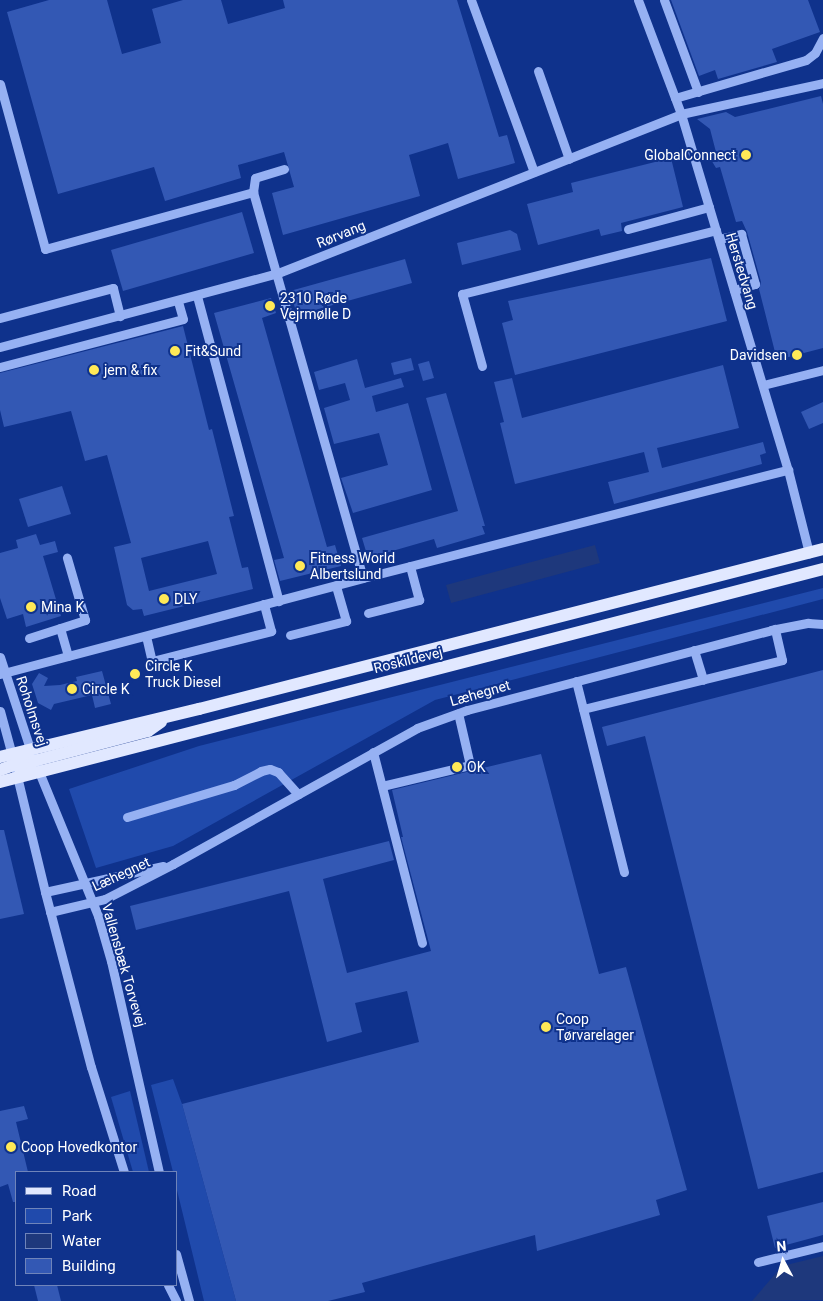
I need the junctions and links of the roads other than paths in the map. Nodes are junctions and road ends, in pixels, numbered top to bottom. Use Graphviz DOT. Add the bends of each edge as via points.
graph roads {
  1 [pos="471,0"];
  2 [pos="638,0"];
  3 [pos="664,0"];
  4 [pos="823,38"];
  5 [pos="538,71"];
  6 [pos="823,83"];
  7 [pos="0,84"];
  8 [pos="698,92"];
  9 [pos="675,98"];
  10 [pos="681,114"];
  11 [pos="568,158"];
  12 [pos="284,169"];
  13 [pos="534,172"];
  14 [pos="254,192"];
  15 [pos="709,206"];
  16 [pos="628,229"];
  17 [pos="716,230"];
  18 [pos="719,239"];
  19 [pos="278,274"];
  20 [pos="734,290"];
  21 [pos="198,296"];
  22 [pos="178,301"];
  23 [pos="120,316"];
  24 [pos="0,318"];
  25 [pos="0,347"];
  26 [pos="482,366"];
  27 [pos="0,367"];
  28 [pos="823,370"];
  29 [pos="763,385"];
  30 [pos="788,470"];
  31 [pos="823,549"];
  32 [pos="809,553"];
  33 [pos="67,558"];
  34 [pos="410,566"];
  35 [pos="823,569"];
  36 [pos="363,578"];
  37 [pos="336,585"];
  38 [pos="278,601"];
  39 [pos="264,604"];
  40 [pos="368,613"];
  41 [pos="823,624"];
  42 [pos="60,628"];
  43 [pos="775,629"];
  44 [pos="290,635"];
  45 [pos="146,636"];
  46 [pos="28,638"];
  47 [pos="694,650"];
  48 [pos="68,656"];
  49 [pos="0,657"];
  50 [pos="3,673"];
  51 [pos="703,680"];
  52 [pos="576,681"];
  53 [pos="583,709"];
  54 [pos="0,711"];
  55 [pos="458,713"];
  56 [pos="373,752"];
  57 [pos="34,761"];
  58 [pos="11,763"];
  59 [pos="0,770"];
  60 [pos="0,782"];
  61 [pos="382,786"];
  62 [pos="298,794"];
  63 [pos="127,817"];
  64 [pos="173,864"];
  65 [pos="624,872"];
  66 [pos="83,882"];
  67 [pos="45,892"];
  68 [pos="92,903"];
  69 [pos="50,912"];
  70 [pos="422,944"];
  71 [pos="124,1171"];
  72 [pos="159,1171"];
  73 [pos="823,1246"];
  74 [pos="178,1261"];
  75 [pos="758,1262"];
  76 [pos="168,1286"];
  77 [pos="176,1301"];
  78 [pos="189,1301"];
  1 -- 13 [label="street"];
  2 -- 9 [label="street, Herstedvang"];
  3 -- 8 [label="street"];
  4 -- 8 [label="street" via="815,53 806,60"];
  5 -- 11 [label="street"];
  6 -- 10 [label="street, Rørvang"];
  7 -- 14 [label="street" via="45,249"];
  8 -- 9 [label="street"];
  9 -- 10 [label="street, Herstedvang"];
  10 -- 11 [label="street, Rørvang"];
  10 -- 15 [label="street, Herstedvang"];
  11 -- 13 [label="street, Rørvang"];
  12 -- 14 [label="street" via="255,178"];
  13 -- 19 [label="street, Rørvang"];
  14 -- 19 [label="street"];
  15 -- 16 [label="street"];
  15 -- 17 [label="street, Herstedvang"];
  17 -- 18 [label="street, Herstedvang"];
  17 -- 26 [label="street" via="462,294"];
  18 -- 20 [label="street, Herstedvang"];
  18 -- 20 [label="street" via="741,234 754,284"];
  19 -- 21 [label="street, Rørvang"];
  19 -- 36 [label="street"];
  20 -- 29 [label="street, Herstedvang"];
  21 -- 22 [label="street, Rørvang"];
  21 -- 38 [label="street"];
  22 -- 23 [label="street, Rørvang"];
  22 -- 27 [label="street" via="183,319"];
  23 -- 24 [label="street" via="113,288"];
  23 -- 25 [label="street, Rørvang"];
  28 -- 29 [label="street"];
  29 -- 30 [label="street, Herstedvang"];
  30 -- 32 [label="street, Herstedvang"];
  30 -- 34 [label="street"];
  31 -- 32 [label="main road, Roskildevej"];
  32 -- 57 [label="main road, Roskildevej" via="169,716"];
  33 -- 42 [label="street" via="85,620"];
  34 -- 36 [label="street"];
  34 -- 40 [label="street" via="419,600"];
  35 -- 57 [label="main road, Roskildevej"];
  36 -- 37 [label="street"];
  37 -- 38 [label="street"];
  37 -- 44 [label="street" via="346,622"];
  38 -- 39 [label="street"];
  39 -- 45 [label="street"];
  39 -- 45 [label="street" via="271,630 261,633 152,661"];
  41 -- 43 [label="street, Læhegnet" via="808,623"];
  42 -- 46 [label="street"];
  42 -- 48 [label="street"];
  43 -- 47 [label="street, Læhegnet"];
  43 -- 51 [label="street" via="782,660"];
  45 -- 48 [label="street"];
  47 -- 51 [label="street"];
  47 -- 52 [label="street, Læhegnet"];
  48 -- 50 [label="street"];
  49 -- 50 [label="street, Roholmsvej"];
  50 -- 57 [label="street, Roholmsvej"];
  51 -- 53 [label="street"];
  52 -- 53 [label="street"];
  52 -- 55 [label="street, Læhegnet"];
  53 -- 65 [label="street"];
  54 -- 58 [label="street"];
  55 -- 56 [label="street, Læhegnet" via="417,728"];
  55 -- 61 [label="street" via="470,765"];
  56 -- 61 [label="street"];
  56 -- 62 [label="street, Læhegnet"];
  57 -- 58 [label="main road, Roskildevej"];
  57 -- 58 [label="main road, Roskildevej"];
  57 -- 66 [label="street, Vallensbæk Torvevej"];
  58 -- 59 [label="main road"];
  58 -- 60 [label="main road, Roskildevej"];
  58 -- 67 [label="street"];
  61 -- 70 [label="street"];
  62 -- 63 [label="street" via="278,772 261,771 234,785"];
  62 -- 64 [label="street, Læhegnet"];
  64 -- 66 [label="street, Læhegnet"];
  64 -- 68 [label="street, Læhegnet"];
  66 -- 67 [label="street, Læhegnet"];
  66 -- 68 [label="street, Vallensbæk Torvevej"];
  67 -- 69 [label="street"];
  68 -- 69 [label="street, Læhegnet"];
  68 -- 72 [label="street, Vallensbæk Torvevej" via="111,961"];
  69 -- 71 [label="street" via="91,1067"];
  73 -- 75 [label="street"];
  74 -- 78 [label="street"];
  76 -- 77 [label="street"];
}
